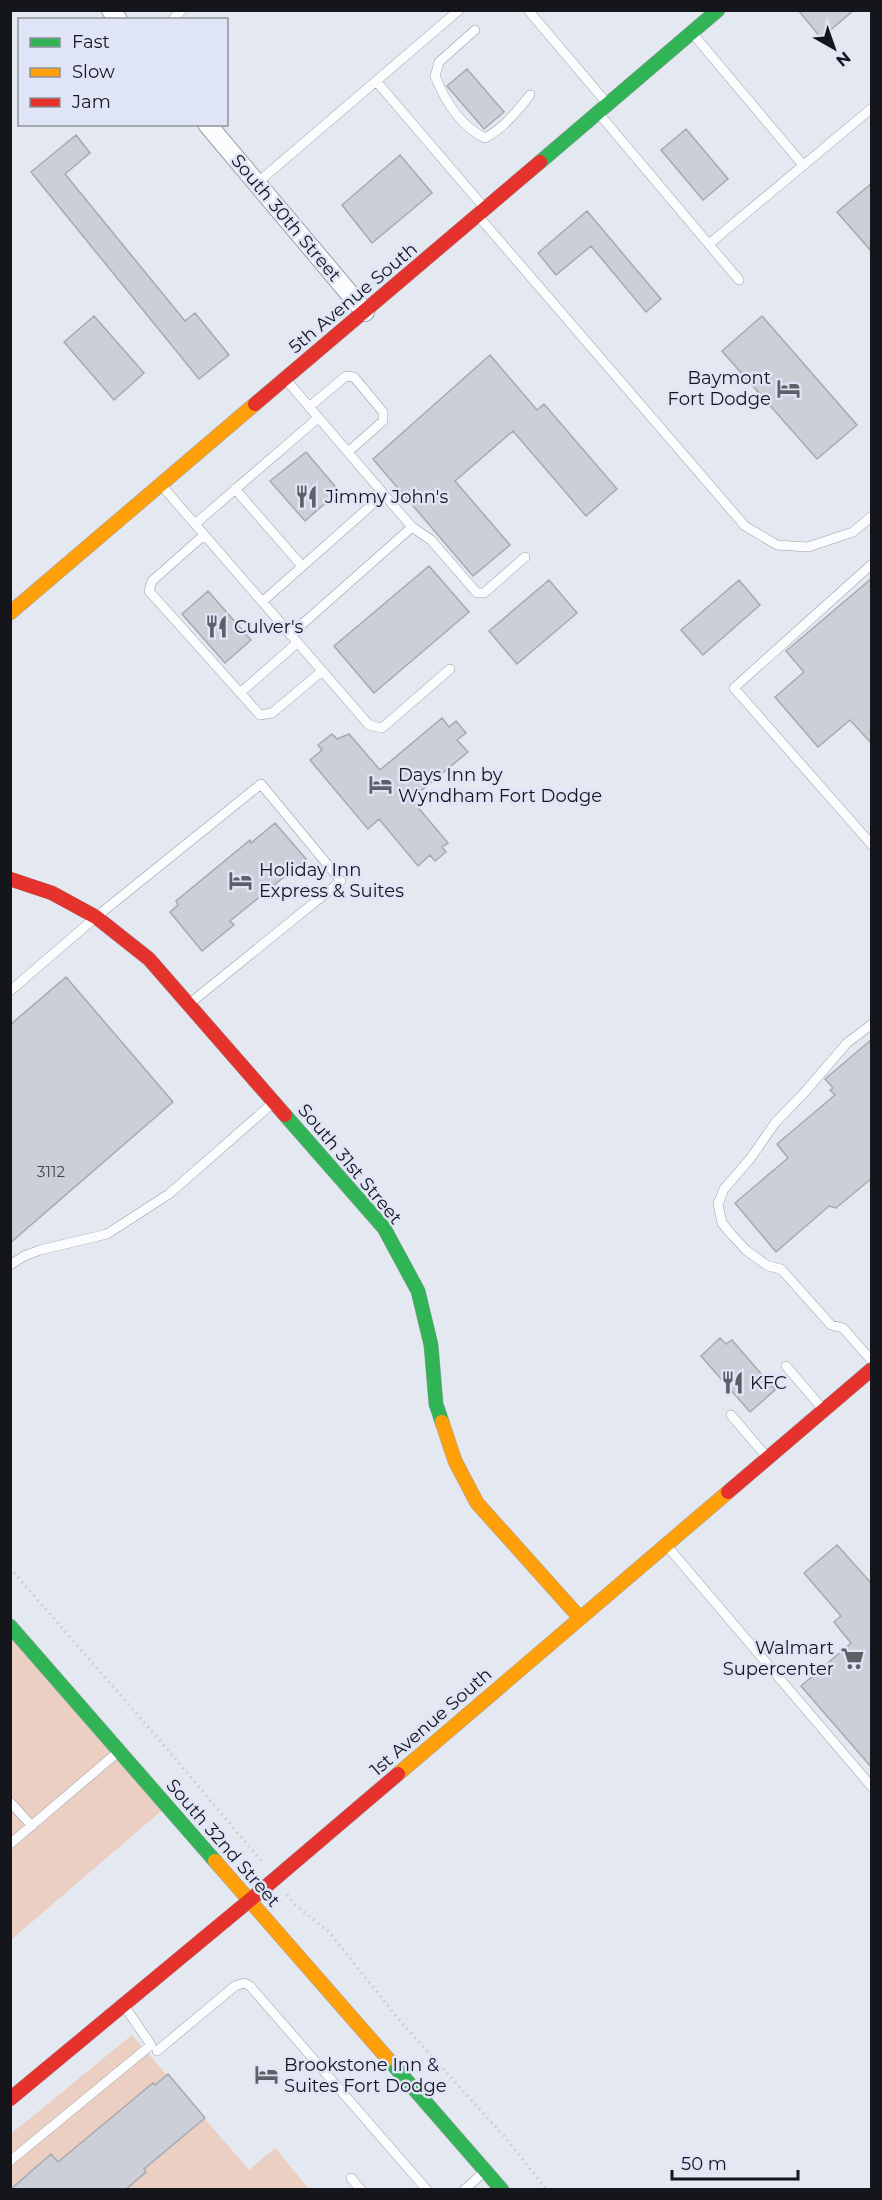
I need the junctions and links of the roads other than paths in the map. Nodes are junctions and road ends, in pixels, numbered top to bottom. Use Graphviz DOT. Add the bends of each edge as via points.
graph roads {
  1 [pos="459,10"];
  2 [pos="528,10"];
  3 [pos="718,10"];
  4 [pos="475,30"];
  5 [pos="692,33"];
  6 [pos="376,81"];
  7 [pos="530,95"];
  8 [pos="872,108"];
  9 [pos="603,109"];
  10 [pos="209,126"];
  11 [pos="803,165"];
  12 [pos="256,183"];
  13 [pos="482,213"];
  14 [pos="709,244"];
  15 [pos="739,280"];
  16 [pos="365,312"];
  17 [pos="286,379"];
  18 [pos="309,407"];
  19 [pos="318,417"];
  20 [pos="348,452"];
  21 [pos="161,484"];
  22 [pos="235,489"];
  23 [pos="384,494"];
  24 [pos="872,516"];
  25 [pos="195,524"];
  26 [pos="412,527"];
  27 [pos="204,535"];
  28 [pos="525,557"];
  29 [pos="872,564"];
  30 [pos="302,566"];
  31 [pos="262,602"];
  32 [pos="10,613"];
  33 [pos="290,635"];
  34 [pos="297,643"];
  35 [pos="450,669"];
  36 [pos="321,672"];
  37 [pos="240,693"];
  38 [pos="872,845"];
  39 [pos="10,879"];
  40 [pos="96,917"];
  41 [pos="10,991"];
  42 [pos="189,1005"];
  43 [pos="872,1024"];
  44 [pos="274,1102"];
  45 [pos="10,1265"];
  46 [pos="872,1361"];
  47 [pos="786,1366"];
  48 [pos="872,1369"];
  49 [pos="824,1410"];
  50 [pos="731,1415"];
  51 [pos="767,1458"];
  52 [pos="666,1545"];
  53 [pos="580,1618"];
  54 [pos="10,1626"];
  55 [pos="119,1751"];
  56 [pos="872,1786"];
  57 [pos="10,1802"];
  58 [pos="32,1826"];
  59 [pos="10,1844"];
  60 [pos="250,1900"];
  61 [pos="124,2005"];
  62 [pos="157,2051"];
  63 [pos="10,2099"];
  64 [pos="10,2161"];
  65 [pos="486,2171"];
  66 [pos="351,2178"];
  67 [pos="361,2190"];
  68 [pos="427,2190"];
  69 [pos="464,2190"];
  70 [pos="502,2190"];
  1 -- 6 [label="lane"];
  2 -- 9 [label="lane"];
  3 -- 5 [label="street, 5th Avenue South"];
  4 -- 7 [label="lane" via="439,62 435,76 456,114 485,138 499,131"];
  5 -- 9 [label="street, 5th Avenue South"];
  5 -- 11 [label="lane"];
  6 -- 12 [label="lane"];
  6 -- 13 [label="lane"];
  8 -- 11 [label="lane"];
  9 -- 13 [label="street, 5th Avenue South"];
  9 -- 14 [label="lane"];
  10 -- 12 [label="street, South 30th Street"];
  11 -- 14 [label="lane"];
  12 -- 16 [label="street, South 30th Street"];
  13 -- 16 [label="street, 5th Avenue South"];
  13 -- 24 [label="lane" via="745,526 777,545 808,547 853,532"];
  14 -- 15 [label="lane"];
  16 -- 17 [label="street, 5th Avenue South"];
  17 -- 18 [label="lane"];
  17 -- 21 [label="street, 5th Avenue South"];
  18 -- 19 [label="lane"];
  18 -- 20 [label="lane" via="346,376 354,377 383,412 383,421"];
  19 -- 20 [label="lane"];
  19 -- 22 [label="lane"];
  20 -- 23 [label="lane"];
  21 -- 25 [label="lane"];
  21 -- 32 [label="street, 5th Avenue South"];
  22 -- 25 [label="lane"];
  22 -- 30 [label="lane"];
  23 -- 26 [label="lane"];
  23 -- 30 [label="lane"];
  25 -- 27 [label="lane"];
  26 -- 28 [label="lane" via="431,540 477,593 484,592"];
  26 -- 33 [label="lane"];
  27 -- 31 [label="lane"];
  27 -- 37 [label="lane" via="152,581 149,591"];
  29 -- 38 [label="lane" via="734,688"];
  30 -- 31 [label="lane"];
  31 -- 33 [label="lane"];
  33 -- 34 [label="lane"];
  34 -- 36 [label="lane"];
  34 -- 37 [label="lane"];
  35 -- 36 [label="lane" via="382,728 369,725"];
  36 -- 37 [label="lane" via="272,713 260,715"];
  39 -- 40 [label="street, South 31st Street" via="52,893"];
  40 -- 41 [label="lane"];
  40 -- 42 [label="street, South 31st Street" via="149,959"];
  40 -- 42 [label="lane" via="261,784 340,881"];
  42 -- 44 [label="street, South 31st Street"];
  43 -- 46 [label="lane" via="847,1043 775,1123 724,1189 718,1204 722,1222 747,1251 768,1266 781,1269 831,1325 843,1328"];
  44 -- 45 [label="lane" via="170,1194 107,1234 40,1250"];
  44 -- 53 [label="street, South 31st Street" via="384,1228 418,1291 431,1345 436,1404 455,1461 477,1503"];
  47 -- 49 [label="lane"];
  48 -- 49 [label="street, 1st Avenue South"];
  49 -- 51 [label="street, 1st Avenue South"];
  50 -- 51 [label="lane"];
  51 -- 52 [label="street, 1st Avenue South"];
  52 -- 53 [label="street, 1st Avenue South"];
  52 -- 56 [label="lane"];
  53 -- 60 [label="street, 1st Avenue South"];
  54 -- 55 [label="street, South 32nd Street"];
  55 -- 58 [label="lane"];
  55 -- 60 [label="street, South 32nd Street"];
  57 -- 58 [label="lane"];
  58 -- 59 [label="lane"];
  60 -- 61 [label="street, 1st Avenue South"];
  60 -- 65 [label="street, South 32nd Street"];
  61 -- 63 [label="street, 1st Avenue South"];
  61 -- 64 [label="lane" via="151,2045"];
  62 -- 68 [label="lane" via="235,1986 250,1986"];
  65 -- 69 [label="lane"];
  65 -- 70 [label="street, South 32nd Street"];
  66 -- 67 [label="lane"];
}
